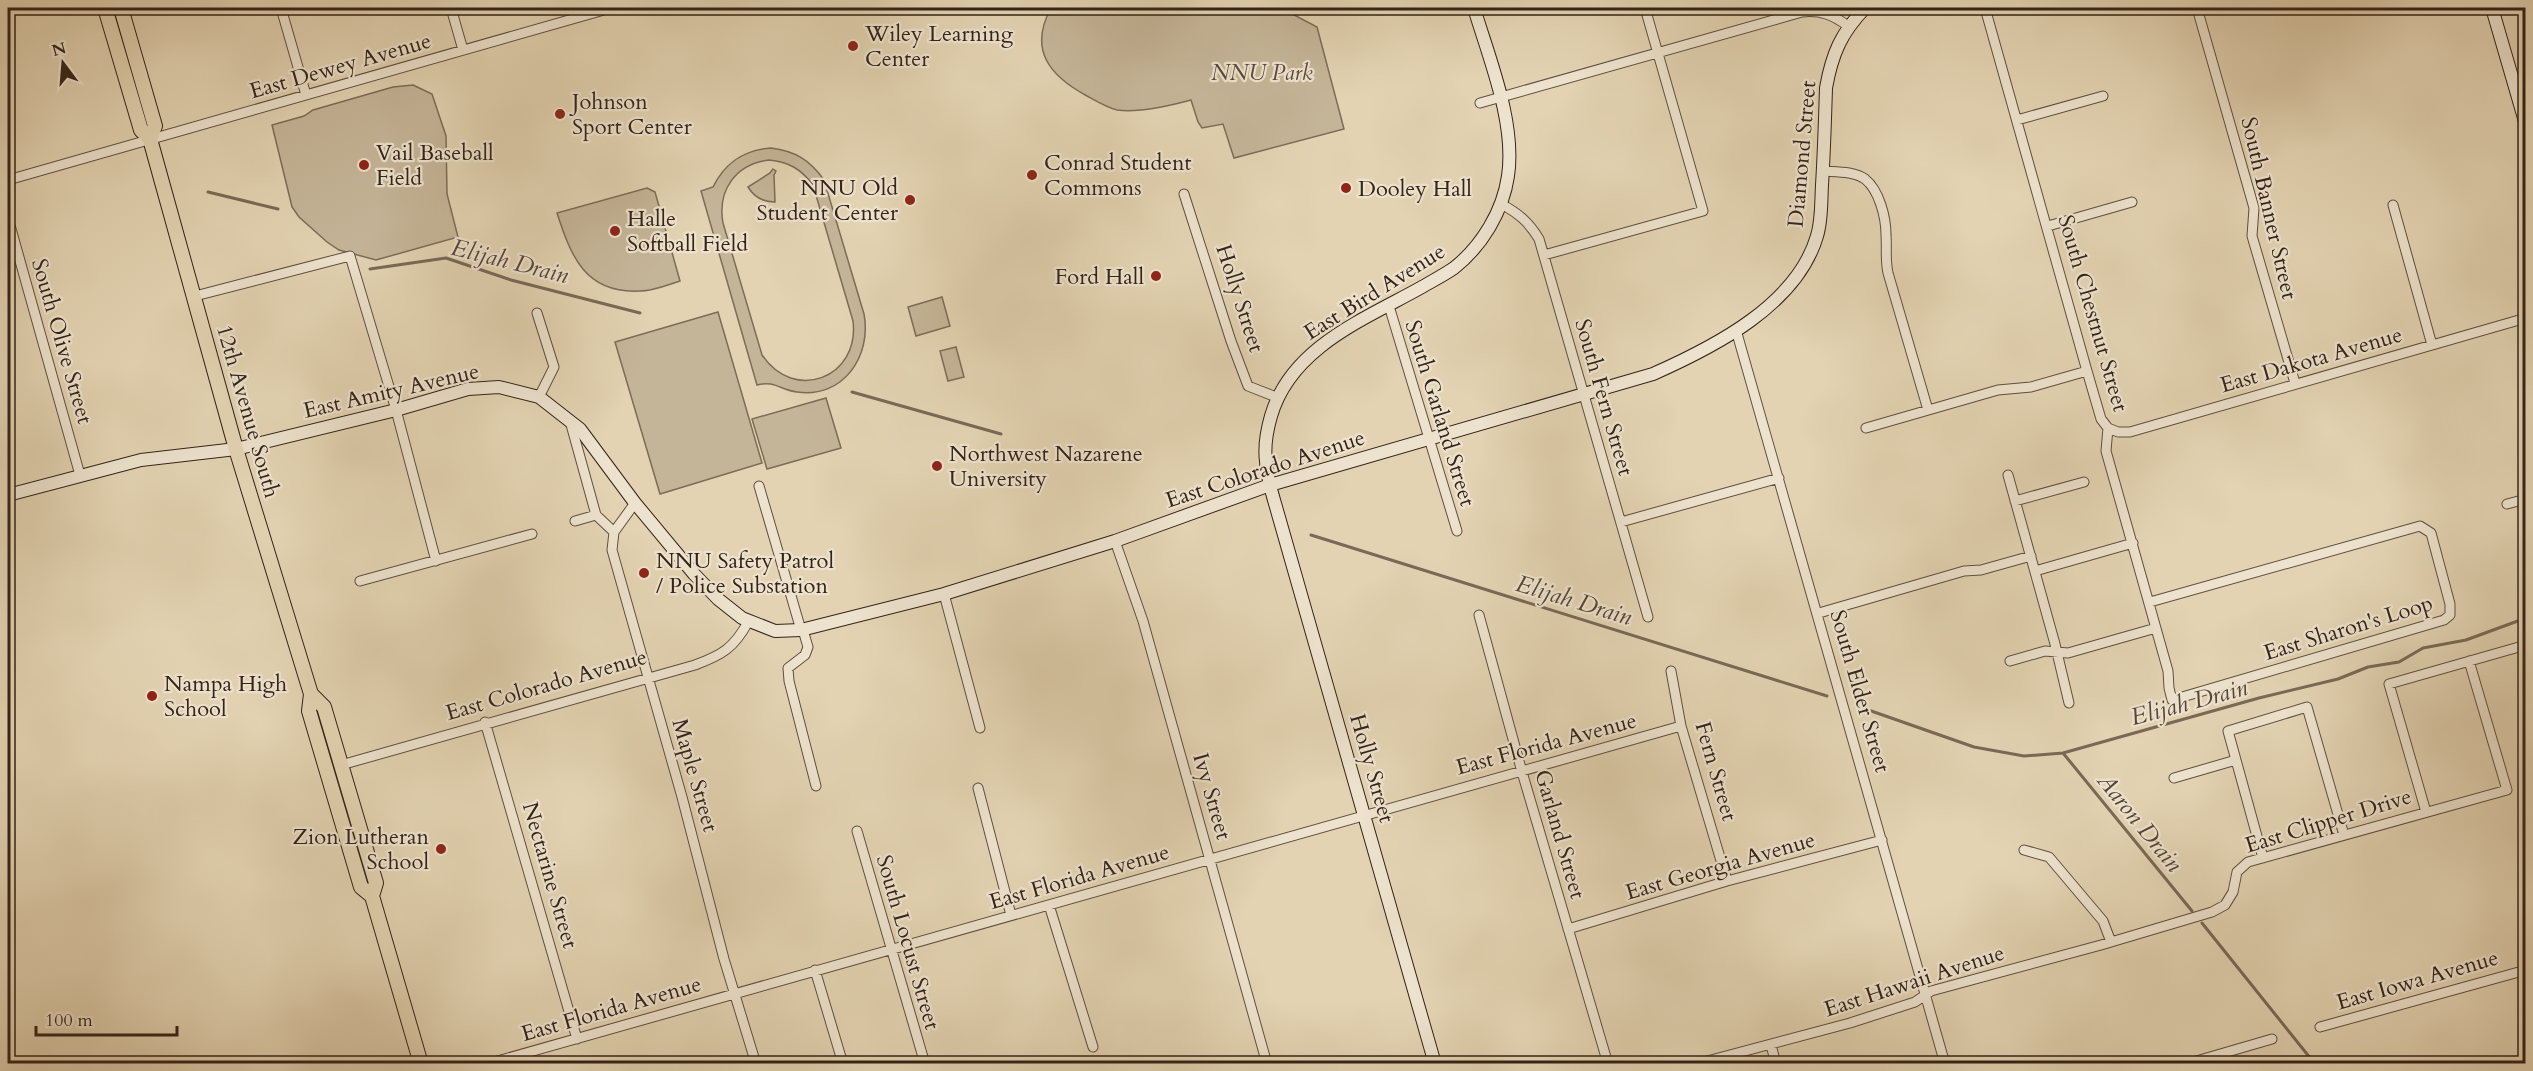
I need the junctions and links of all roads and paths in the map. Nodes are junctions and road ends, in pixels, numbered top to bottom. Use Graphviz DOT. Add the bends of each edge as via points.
graph roads {
  1 [pos="105,8"];
  2 [pos="113,8"];
  3 [pos="121,8"];
  4 [pos="281,8"];
  5 [pos="451,8"];
  6 [pos="611,8"];
  7 [pos="1474,8"];
  8 [pos="1645,8"];
  9 [pos="1865,8"];
  10 [pos="1985,8"];
  11 [pos="2197,8"];
  12 [pos="2492,8"];
  13 [pos="1815,9"];
  14 [pos="1848,26"];
  15 [pos="130,39"];
  16 [pos="463,50"];
  17 [pos="1658,53"];
  18 [pos="306,95"];
  19 [pos="2103,96"];
  20 [pos="1500,97"];
  21 [pos="1480,103"];
  22 [pos="2017,120"];
  23 [pos="2526,125"];
  24 [pos="150,140"];
  25 [pos="1823,171"];
  26 [pos="8,180"];
  27 [pos="1184,194"];
  28 [pos="2132,202"];
  29 [pos="1501,204"];
  30 [pos="2393,205"];
  31 [pos="8,218"];
  32 [pos="2048,226"];
  33 [pos="1544,255"];
  34 [pos="195,296"];
  35 [pos="1389,306"];
  36 [pos="537,314"];
  37 [pos="2526,318"];
  38 [pos="1736,330"];
  39 [pos="2432,345"];
  40 [pos="2087,371"];
  41 [pos="2295,383"];
  42 [pos="1584,396"];
  43 [pos="539,397"];
  44 [pos="1276,397"];
  45 [pos="396,410"];
  46 [pos="1928,410"];
  47 [pos="570,421"];
  48 [pos="1866,428"];
  49 [pos="2108,428"];
  50 [pos="1428,440"];
  51 [pos="236,450"];
  52 [pos="80,475"];
  53 [pos="2008,475"];
  54 [pos="1779,478"];
  55 [pos="2084,482"];
  56 [pos="1270,485"];
  57 [pos="759,486"];
  58 [pos="8,495"];
  59 [pos="2526,499"];
  60 [pos="2015,501"];
  61 [pos="635,503"];
  62 [pos="2507,504"];
  63 [pos="596,515"];
  64 [pos="575,521"];
  65 [pos="1621,522"];
  66 [pos="1457,531"];
  67 [pos="614,532"];
  68 [pos="532,534"];
  69 [pos="1114,541"];
  70 [pos="2133,543"];
  71 [pos="2031,556"];
  72 [pos="436,561"];
  73 [pos="2035,571"];
  74 [pos="360,581"];
  75 [pos="944,594"];
  76 [pos="2150,602"];
  77 [pos="1818,613"];
  78 [pos="1479,615"];
  79 [pos="1648,617"];
  80 [pos="748,622"];
  81 [pos="2157,628"];
  82 [pos="802,630"];
  83 [pos="2526,645"];
  84 [pos="2056,652"];
  85 [pos="2010,661"];
  86 [pos="2469,661"];
  87 [pos="1671,671"];
  88 [pos="646,678"];
  89 [pos="310,694"];
  90 [pos="2172,700"];
  91 [pos="2069,703"];
  92 [pos="485,722"];
  93 [pos="1681,726"];
  94 [pos="980,728"];
  95 [pos="2236,760"];
  96 [pos="341,765"];
  97 [pos="1522,772"];
  98 [pos="2174,778"];
  99 [pos="816,786"];
  100 [pos="978,788"];
  101 [pos="2426,812"];
  102 [pos="1364,815"];
  103 [pos="857,831"];
  104 [pos="2344,835"];
  105 [pos="1882,840"];
  106 [pos="2024,850"];
  107 [pos="2263,858"];
  108 [pos="1210,859"];
  109 [pos="1727,881"];
  110 [pos="372,896"];
  111 [pos="1049,905"];
  112 [pos="2212,912"];
  113 [pos="1011,915"];
  114 [pos="1568,929"];
  115 [pos="2111,942"];
  116 [pos="892,951"];
  117 [pos="815,970"];
  118 [pos="2526,970"];
  119 [pos="735,993"];
  120 [pos="1925,995"];
  121 [pos="2320,1027"];
  122 [pos="577,1040"];
  123 [pos="2272,1040"];
  124 [pos="1771,1045"];
  125 [pos="1093,1047"];
  126 [pos="421,1064"];
  127 [pos="487,1064"];
  128 [pos="756,1064"];
  129 [pos="843,1064"];
  130 [pos="925,1064"];
  131 [pos="1267,1064"];
  132 [pos="1435,1064"];
  133 [pos="1608,1064"];
  134 [pos="1696,1064"];
  135 [pos="1776,1064"];
  136 [pos="1946,1064"];
  137 [pos="2186,1064"];
  1 -- 24 [label="main road, 12th Avenue South" via="141,130"];
  2 -- 15 [label="main road" via="121,33"];
  3 -- 15 [label="main road, 12th Avenue South"];
  4 -- 18 [label="street"];
  5 -- 16 [label="street"];
  6 -- 16 [label="street, East Dewey Avenue"];
  7 -- 20 [label="main road"];
  8 -- 17 [label="street"];
  9 -- 14 [label="main road"];
  10 -- 22 [label="street, South Chestnut Street"];
  11 -- 41 [label="street, South Banner Street" via="2254,208 2252,236"];
  12 -- 23 [label="main road"];
  13 -- 14 [label="street"];
  13 -- 17 [label="street"];
  14 -- 25 [label="main road, Diamond Street" via="1836,48 1826,88"];
  15 -- 24 [label="main road, 12th Avenue South" via="155,126"];
  16 -- 18 [label="street, East Dewey Avenue"];
  17 -- 20 [label="street"];
  17 -- 33 [label="street" via="1703,211"];
  18 -- 24 [label="street, East Dewey Avenue"];
  19 -- 22 [label="street"];
  20 -- 21 [label="street"];
  20 -- 29 [label="main road" via="1510,146"];
  22 -- 32 [label="street, South Chestnut Street"];
  24 -- 26 [label="street, East Dewey Avenue"];
  24 -- 34 [label="main road, 12th Avenue South"];
  25 -- 38 [label="main road, Diamond Street" via="1819,224 1809,256 1784,290"];
  25 -- 46 [label="street" via="1864,178 1875,190 1886,224 1888,273"];
  27 -- 44 [label="street, Holly Street" via="1248,386"];
  28 -- 32 [label="street"];
  29 -- 33 [label="street, South Fern Street" via="1520,214 1532,227"];
  29 -- 35 [label="main road, East Bird Avenue" via="1472,252 1453,269"];
  30 -- 39 [label="street"];
  31 -- 52 [label="street, South Olive Street"];
  32 -- 40 [label="street, South Chestnut Street"];
  33 -- 42 [label="street, South Fern Street"];
  34 -- 45 [label="street" via="350,256"];
  34 -- 51 [label="main road, 12th Avenue South"];
  35 -- 44 [label="main road, East Bird Avenue" via="1327,340 1299,365"];
  35 -- 50 [label="street, South Garland Street"];
  36 -- 43 [label="street" via="554,367"];
  37 -- 39 [label="street, East Dakota Avenue"];
  38 -- 42 [label="main road, East Colorado Avenue" via="1653,374"];
  38 -- 54 [label="street, South Elder Street"];
  39 -- 41 [label="street, East Dakota Avenue"];
  40 -- 46 [label="street"];
  40 -- 49 [label="street, South Chestnut Street" via="2101,419"];
  41 -- 49 [label="street, East Dakota Avenue" via="2130,432"];
  42 -- 50 [label="main road, East Colorado Avenue"];
  42 -- 65 [label="street, South Fern Street"];
  43 -- 45 [label="main road, East Amity Avenue" via="499,387 468,389"];
  43 -- 47 [label="main road"];
  44 -- 56 [label="main road, East Bird Avenue" via="1267,430 1265,459"];
  45 -- 51 [label="main road, East Amity Avenue"];
  45 -- 72 [label="street"];
  46 -- 48 [label="street"];
  47 -- 61 [label="main road"];
  47 -- 63 [label="street"];
  49 -- 70 [label="street, South Chestnut Street" via="2106,451"];
  50 -- 56 [label="main road, East Colorado Avenue"];
  50 -- 66 [label="street, South Garland Street"];
  51 -- 52 [label="main road, East Amity Avenue" via="141,460"];
  51 -- 89 [label="main road, 12th Avenue South"];
  52 -- 58 [label="main road, East Amity Avenue"];
  53 -- 60 [label="street"];
  54 -- 65 [label="street"];
  54 -- 77 [label="street, South Elder Street"];
  55 -- 60 [label="street"];
  56 -- 69 [label="main road, East Colorado Avenue"];
  56 -- 102 [label="main road, Holly Street"];
  57 -- 82 [label="street"];
  59 -- 62 [label="street"];
  60 -- 71 [label="street"];
  61 -- 67 [label="street"];
  61 -- 80 [label="main road" via="718,599"];
  63 -- 64 [label="street"];
  63 -- 67 [label="street"];
  65 -- 79 [label="street, South Fern Street"];
  67 -- 88 [label="street, Maple Street" via="612,550"];
  68 -- 72 [label="street"];
  69 -- 75 [label="main road, East Colorado Avenue"];
  69 -- 108 [label="street, Ivy Street" via="1143,621"];
  70 -- 73 [label="street"];
  70 -- 76 [label="street, South Chestnut Street"];
  71 -- 73 [label="street"];
  71 -- 77 [label="street"];
  72 -- 74 [label="street"];
  73 -- 84 [label="street"];
  75 -- 82 [label="main road, East Colorado Avenue"];
  75 -- 94 [label="street"];
  76 -- 81 [label="street, South Chestnut Street"];
  76 -- 90 [label="street, East Sharon's Loop" via="2420,526 2430,533 2450,604 2450,615 2444,620"];
  77 -- 105 [label="street, South Elder Street"];
  78 -- 97 [label="street, Garland Street"];
  80 -- 82 [label="main road" via="774,631"];
  80 -- 88 [label="street, East Colorado Avenue" via="740,638 722,654"];
  81 -- 84 [label="street" via="2068,653"];
  81 -- 90 [label="street, South Chestnut Street"];
  82 -- 99 [label="street" via="808,647 805,655 788,668 789,681"];
  83 -- 86 [label="street, East Clipper Drive"];
  84 -- 85 [label="street" via="2045,651"];
  84 -- 91 [label="street"];
  86 -- 101 [label="street, East Clipper Drive" via="2389,684"];
  86 -- 101 [label="street" via="2507,790"];
  87 -- 93 [label="street, Fern Street"];
  88 -- 92 [label="street, East Colorado Avenue"];
  88 -- 119 [label="street, Maple Street"];
  89 -- 96 [label="main road, 12th Avenue South" via="324,707"];
  89 -- 110 [label="main road, 12th Avenue South" via="309,711 361,888"];
  92 -- 96 [label="street, East Colorado Avenue"];
  92 -- 122 [label="street, Nectarine Street"];
  93 -- 97 [label="street, East Florida Avenue"];
  93 -- 109 [label="street, Fern Street"];
  95 -- 98 [label="street"];
  95 -- 104 [label="street" via="2228,731 2307,707"];
  95 -- 107 [label="street"];
  96 -- 110 [label="main road, 12th Avenue South" via="376,883"];
  97 -- 102 [label="street, East Florida Avenue"];
  97 -- 114 [label="street, Garland Street"];
  100 -- 113 [label="street"];
  101 -- 104 [label="street, East Clipper Drive"];
  102 -- 108 [label="street, East Florida Avenue"];
  102 -- 132 [label="main road, Holly Street"];
  103 -- 116 [label="street, South Locust Street"];
  104 -- 107 [label="street, East Clipper Drive"];
  105 -- 109 [label="street, East Georgia Avenue"];
  105 -- 120 [label="street, South Elder Street"];
  106 -- 115 [label="street" via="2049,857 2103,921"];
  107 -- 112 [label="street, East Clipper Drive" via="2248,862 2237,872 2225,906"];
  108 -- 111 [label="street, East Florida Avenue"];
  108 -- 131 [label="street, Ivy Street"];
  109 -- 114 [label="street, East Georgia Avenue"];
  110 -- 126 [label="main road, 12th Avenue South"];
  111 -- 113 [label="street, East Florida Avenue"];
  111 -- 125 [label="street"];
  112 -- 115 [label="street, East Hawaii Avenue"];
  113 -- 116 [label="street, East Florida Avenue"];
  114 -- 133 [label="street, Garland Street"];
  115 -- 120 [label="street, East Hawaii Avenue"];
  116 -- 117 [label="street, East Florida Avenue"];
  116 -- 130 [label="street, South Locust Street"];
  117 -- 119 [label="street, East Florida Avenue"];
  117 -- 129 [label="street"];
  118 -- 121 [label="street, East Iowa Avenue"];
  119 -- 122 [label="street, East Florida Avenue"];
  119 -- 128 [label="street, Maple Street"];
  120 -- 124 [label="street, East Hawaii Avenue" via="1915,1002"];
  120 -- 136 [label="street, South Elder Street"];
  122 -- 127 [label="street, East Florida Avenue"];
  123 -- 137 [label="street"];
  124 -- 134 [label="street, East Hawaii Avenue"];
  124 -- 135 [label="street"];
}
